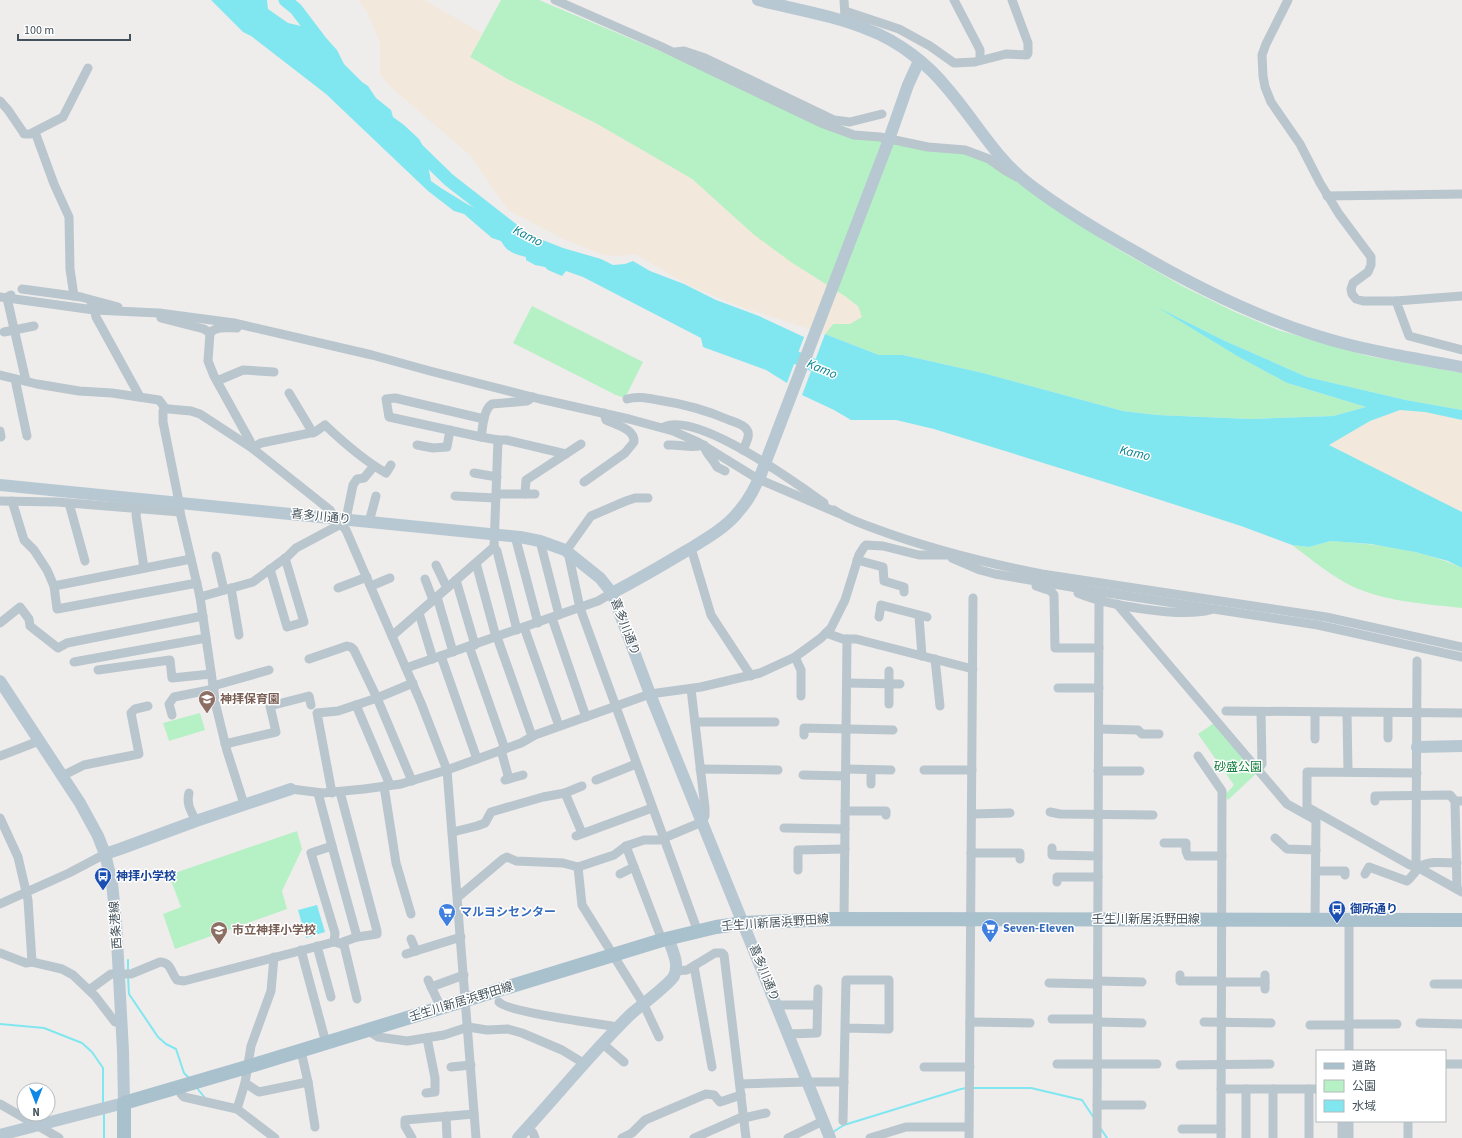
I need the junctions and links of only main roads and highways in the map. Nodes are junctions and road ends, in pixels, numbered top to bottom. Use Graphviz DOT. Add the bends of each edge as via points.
graph roads {
  1 [pos="1462,920"];
  2 [pos="124,1138"];
  1 -- 2 [label="main road, 壬生川新居浜野田線" via="844,919 744,923 665,939 124,1103"];
}
